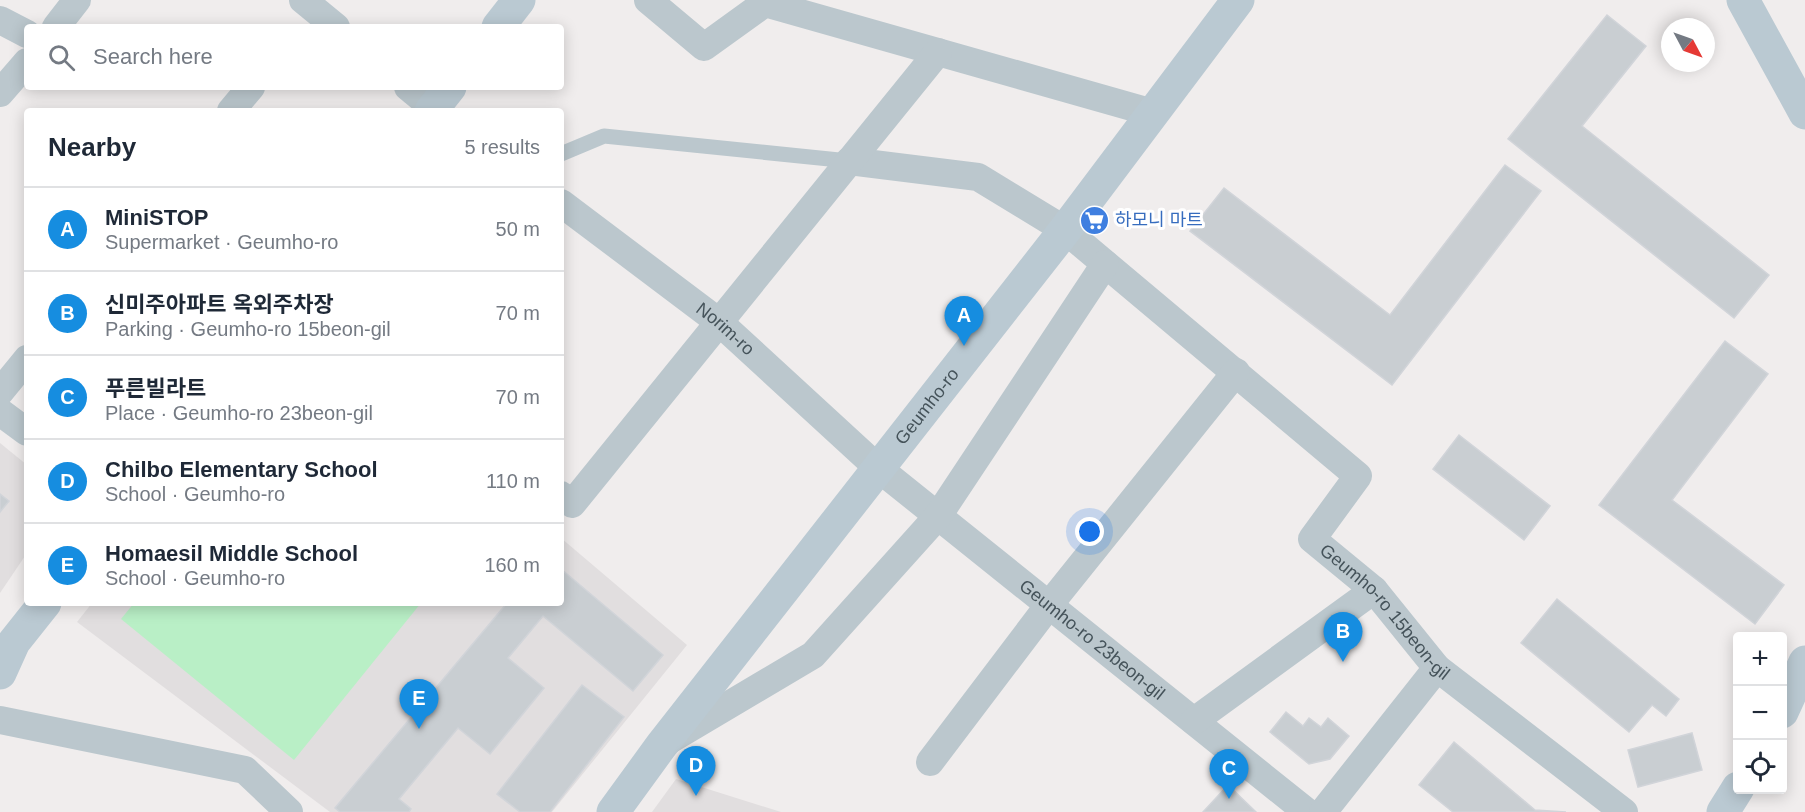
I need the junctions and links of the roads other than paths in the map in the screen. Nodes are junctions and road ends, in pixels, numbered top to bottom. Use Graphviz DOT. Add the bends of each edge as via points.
graph roads {
  1 [pos="77,0"];
  2 [pos="519,0"];
  3 [pos="648,0"];
  4 [pos="1238,0"];
  5 [pos="1743,0"];
  6 [pos="0,20"];
  7 [pos="58,24"];
  8 [pos="500,24"];
  9 [pos="24,32"];
  10 [pos="938,52"];
  11 [pos="24,65"];
  12 [pos="248,90"];
  13 [pos="413,90"];
  14 [pos="0,93"];
  15 [pos="438,104"];
  16 [pos="234,108"];
  17 [pos="1805,113"];
  18 [pos="1153,114"];
  19 [pos="564,153"];
  20 [pos="849,161"];
  21 [pos="564,206"];
  22 [pos="1065,230"];
  23 [pos="1105,264"];
  24 [pos="719,322"];
  25 [pos="24,363"];
  26 [pos="1236,372"];
  27 [pos="0,392"];
  28 [pos="0,412"];
  29 [pos="24,430"];
  30 [pos="878,468"];
  31 [pos="564,497"];
  32 [pos="939,516"];
  33 [pos="1374,590"];
  34 [pos="1049,605"];
  35 [pos="43,606"];
  36 [pos="1805,662"];
  37 [pos="1437,668"];
  38 [pos="0,673"];
  39 [pos="1787,701"];
  40 [pos="0,720"];
  41 [pos="1194,721"];
  42 [pos="661,746"];
  43 [pos="930,762"];
  44 [pos="1734,794"];
  45 [pos="289,812"];
  46 [pos="613,812"];
  47 [pos="1307,812"];
  48 [pos="1323,812"];
  49 [pos="1624,812"];
  50 [pos="1723,812"];
  1 -- 7 [label="street"];
  2 -- 8 [label="street"];
  3 -- 10 [label="street" via="704,48 765,3"];
  4 -- 18 [label="street, Geumho-ro"];
  5 -- 17 [label="street"];
  6 -- 9 [label="street"];
  10 -- 18 [label="street"];
  10 -- 20 [label="street"];
  11 -- 14 [label="street"];
  12 -- 16 [label="street"];
  13 -- 15 [label="street"];
  18 -- 22 [label="street, Geumho-ro"];
  19 -- 20 [label="lane" via="604,136"];
  20 -- 22 [label="street, Geumho-ro 15beon-gil" via="978,177"];
  20 -- 24 [label="street"];
  21 -- 24 [label="street, Norim-ro"];
  22 -- 23 [label="street, Geumho-ro 15beon-gil"];
  22 -- 30 [label="street, Geumho-ro"];
  23 -- 26 [label="street, Geumho-ro 15beon-gil"];
  23 -- 32 [label="street"];
  24 -- 30 [label="street, Norim-ro"];
  24 -- 31 [label="street" via="572,504"];
  25 -- 27 [label="street"];
  26 -- 33 [label="street, Geumho-ro 15beon-gil" via="1358,476 1312,539"];
  26 -- 34 [label="street"];
  28 -- 29 [label="street"];
  30 -- 32 [label="street, Geumho-ro 23beon-gil"];
  30 -- 42 [label="street, Geumho-ro"];
  32 -- 34 [label="street, Geumho-ro 23beon-gil"];
  32 -- 42 [label="street" via="813,655"];
  33 -- 37 [label="street, Geumho-ro 15beon-gil"];
  33 -- 41 [label="street"];
  34 -- 41 [label="street, Geumho-ro 23beon-gil"];
  34 -- 43 [label="street"];
  35 -- 38 [label="street" via="14,642"];
  36 -- 39 [label="street"];
  37 -- 48 [label="street"];
  37 -- 49 [label="street, Geumho-ro 15beon-gil"];
  40 -- 45 [label="street" via="245,770"];
  41 -- 47 [label="street, Geumho-ro 23beon-gil"];
  42 -- 46 [label="street, Geumho-ro"];
  44 -- 50 [label="street"];
}
